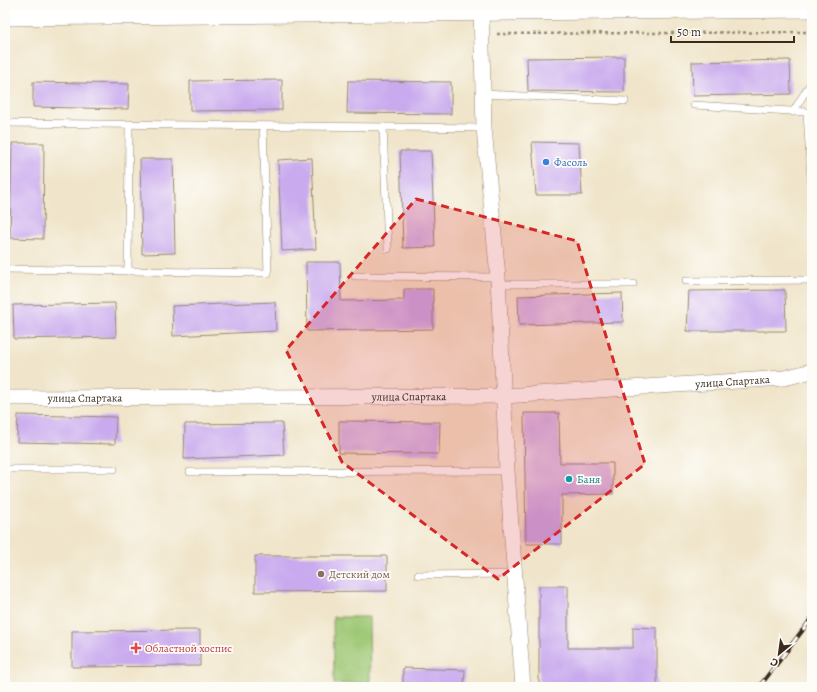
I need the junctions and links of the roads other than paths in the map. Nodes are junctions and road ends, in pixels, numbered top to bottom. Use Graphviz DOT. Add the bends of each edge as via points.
graph roads {
  1 [pos="676,6"];
  2 [pos="812,7"];
  3 [pos="481,9"];
  4 [pos="5,15"];
  5 [pos="812,81"];
  6 [pos="483,94"];
  7 [pos="625,101"];
  8 [pos="694,105"];
  9 [pos="793,112"];
  10 [pos="5,123"];
  11 [pos="129,124"];
  12 [pos="263,126"];
  13 [pos="383,127"];
  14 [pos="484,128"];
  15 [pos="812,195"];
  16 [pos="388,249"];
  17 [pos="5,269"];
  18 [pos="128,271"];
  19 [pos="355,276"];
  20 [pos="498,280"];
  21 [pos="812,280"];
  22 [pos="686,281"];
  23 [pos="633,284"];
  24 [pos="812,371"];
  25 [pos="504,396"];
  26 [pos="5,398"];
  27 [pos="5,469"];
  28 [pos="114,469"];
  29 [pos="507,471"];
  30 [pos="190,472"];
  31 [pos="514,574"];
  32 [pos="418,575"];
  33 [pos="523,687"];
  1 -- 2 [label="main road"];
  1 -- 3 [label="main road"];
  3 -- 4 [label="main road"];
  3 -- 6 [label="street"];
  5 -- 9 [label="lane"];
  6 -- 7 [label="lane"];
  6 -- 14 [label="street"];
  8 -- 9 [label="lane"];
  9 -- 15 [label="lane" via="807,112"];
  10 -- 11 [label="lane"];
  11 -- 12 [label="lane"];
  11 -- 18 [label="lane"];
  12 -- 13 [label="lane"];
  12 -- 18 [label="lane" via="268,273"];
  13 -- 14 [label="lane"];
  13 -- 16 [label="lane"];
  14 -- 20 [label="street"];
  17 -- 18 [label="lane"];
  19 -- 20 [label="lane"];
  20 -- 23 [label="lane"];
  20 -- 25 [label="street"];
  21 -- 22 [label="lane"];
  24 -- 25 [label="street, улица Спартака" via="784,378"];
  25 -- 26 [label="street, улица Спартака"];
  25 -- 29 [label="street"];
  27 -- 28 [label="lane"];
  29 -- 30 [label="lane"];
  29 -- 31 [label="street"];
  31 -- 32 [label="lane"];
  31 -- 33 [label="street"];
}
